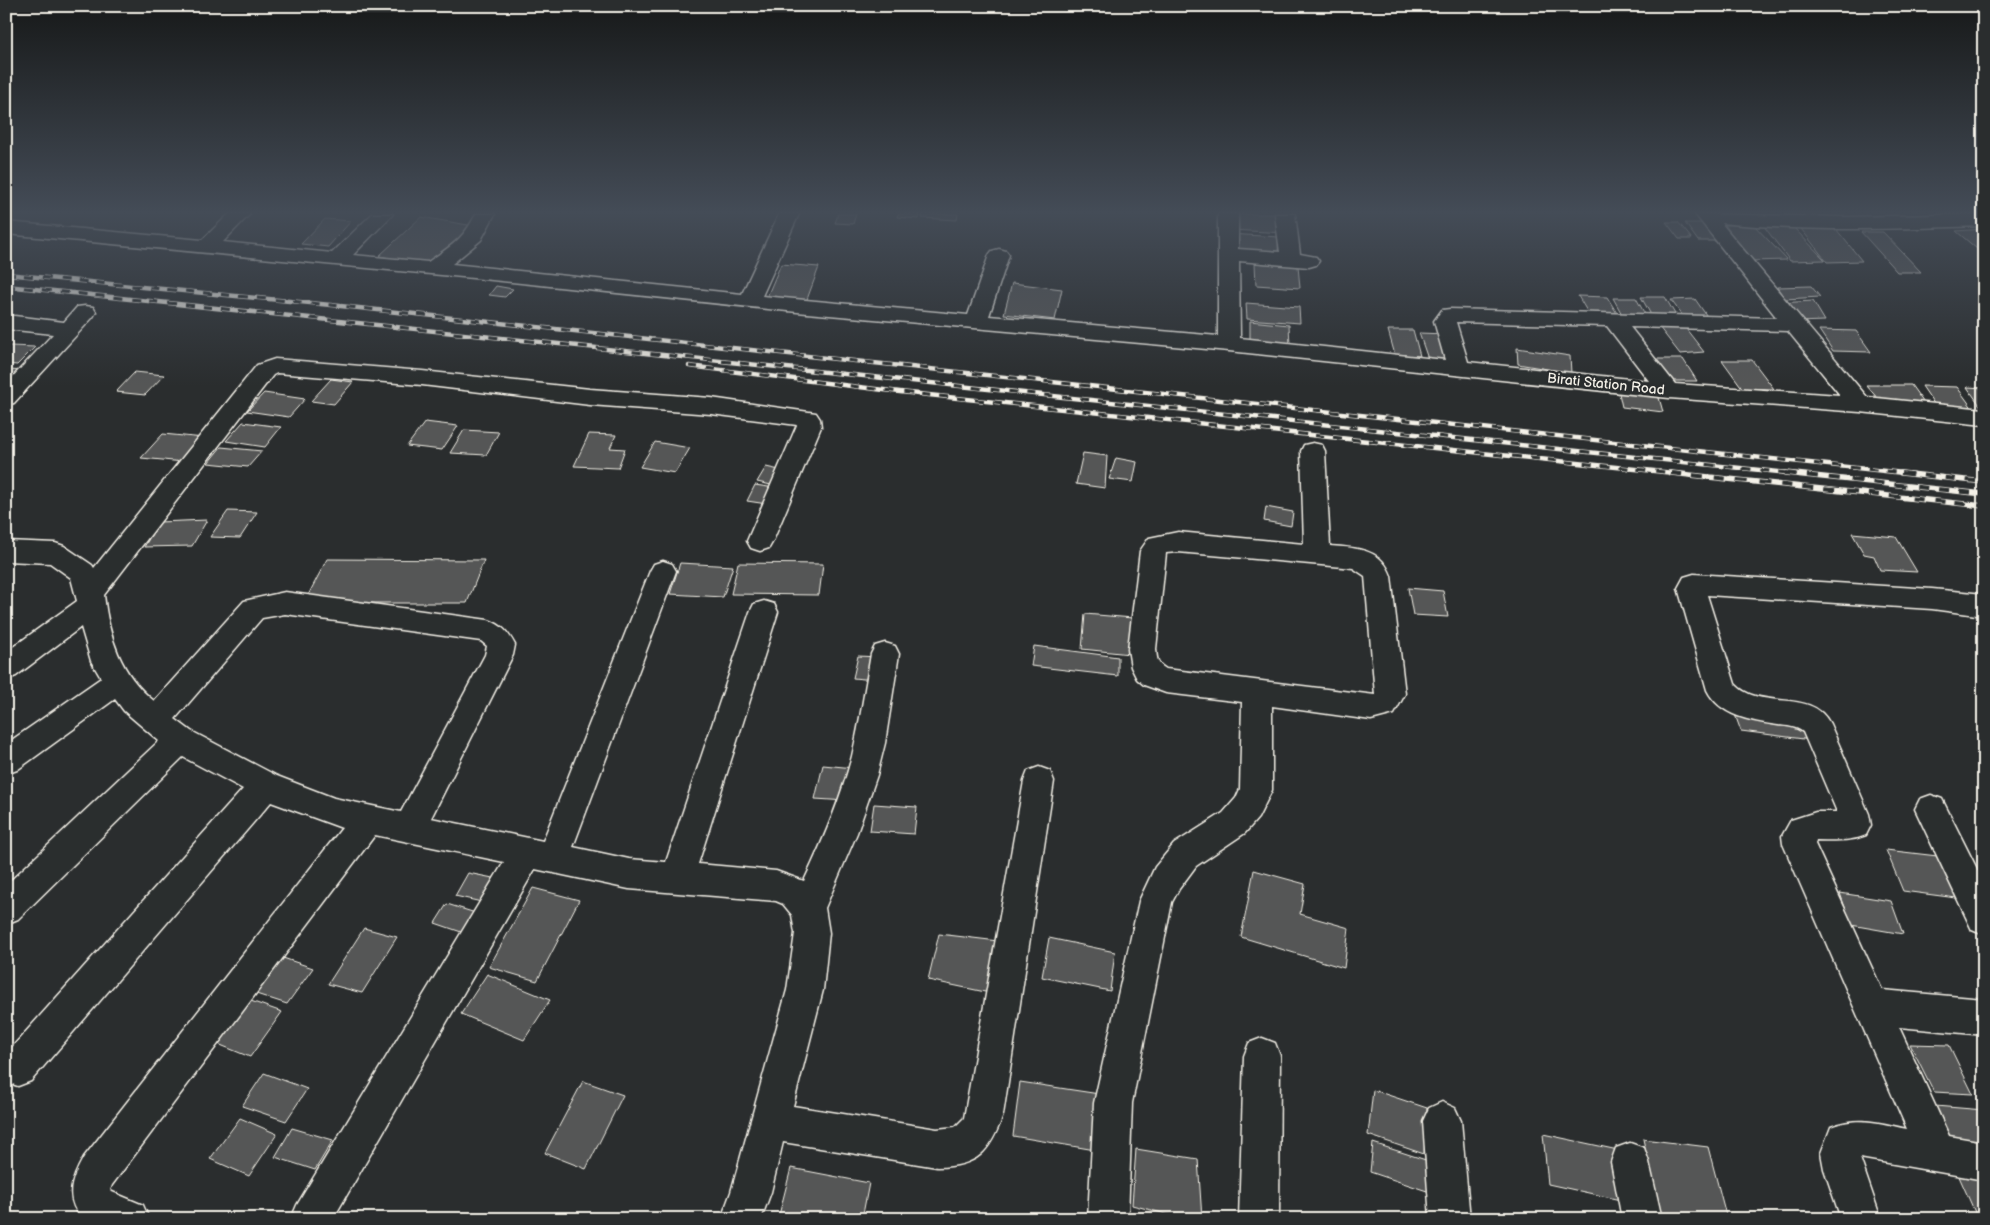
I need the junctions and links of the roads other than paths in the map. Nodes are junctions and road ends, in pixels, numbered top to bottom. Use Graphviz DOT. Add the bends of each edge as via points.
graph roads {
  1 [pos="453,271"];
  2 [pos="763,271"];
  3 [pos="994,271"];
  4 [pos="1228,271"];
  5 [pos="1749,271"];
  6 [pos="749,301"];
  7 [pos="85,312"];
  8 [pos="1614,321"];
  9 [pos="6,322"];
  10 [pos="976,322"];
  11 [pos="1794,325"];
  12 [pos="70,328"];
  13 [pos="1229,344"];
  14 [pos="1459,368"];
  15 [pos="1668,391"];
  16 [pos="6,398"];
  17 [pos="1860,404"];
  18 [pos="1984,417"];
  19 [pos="1313,451"];
  20 [pos="760,541"];
  21 [pos="6,551"];
  22 [pos="1317,555"];
  23 [pos="663,570"];
  24 [pos="90,599"];
  25 [pos="1984,605"];
  26 [pos="764,612"];
  27 [pos="885,654"];
  28 [pos="6,668"];
  29 [pos="118,680"];
  30 [pos="1258,692"];
  31 [pos="156,720"];
  32 [pos="180,740"];
  33 [pos="6,761"];
  34 [pos="1039,781"];
  35 [pos="266,786"];
  36 [pos="1931,809"];
  37 [pos="368,820"];
  38 [pos="409,828"];
  39 [pos="540,856"];
  40 [pos="677,878"];
  41 [pos="6,908"];
  42 [pos="808,908"];
  43 [pos="1984,919"];
  44 [pos="1872,1007"];
  45 [pos="1984,1017"];
  46 [pos="1262,1056"];
  47 [pos="18,1068"];
  48 [pos="770,1121"];
  49 [pos="1442,1122"];
  50 [pos="1937,1154"];
  51 [pos="1984,1161"];
  52 [pos="1630,1162"];
  53 [pos="129,1219"];
  54 [pos="311,1219"];
  55 [pos="741,1219"];
  56 [pos="1108,1219"];
  57 [pos="1259,1219"];
  58 [pos="1450,1219"];
  59 [pos="1642,1219"];
  60 [pos="1861,1219"];
  1 -- 6 [label="street, Birati Station Road"];
  2 -- 6 [label="street"];
  3 -- 10 [label="street"];
  4 -- 13 [label="street"];
  5 -- 11 [label="street"];
  6 -- 10 [label="street, Birati Station Road"];
  7 -- 12 [label="street"];
  8 -- 11 [label="street"];
  8 -- 14 [label="street" via="1450,315 1445,321"];
  8 -- 15 [label="street"];
  9 -- 12 [label="street"];
  10 -- 13 [label="street, Birati Station Road"];
  11 -- 17 [label="street"];
  12 -- 16 [label="street"];
  13 -- 14 [label="street, Birati Station Road"];
  14 -- 15 [label="street, Birati Station Road"];
  15 -- 17 [label="street, Birati Station Road"];
  17 -- 18 [label="street, Birati Station Road"];
  19 -- 22 [label="street"];
  20 -- 24 [label="street" via="809,427 808,419 711,406 275,366 265,370"];
  21 -- 24 [label="street" via="55,553 83,572"];
  22 -- 30 [label="street" via="1362,560 1376,570 1390,694 1388,703 1382,708 1372,708"];
  22 -- 30 [label="street" via="1178,542 1158,545 1153,551 1142,649 1146,670 1154,678 1166,681"];
  23 -- 39 [label="street"];
  24 -- 28 [label="street"];
  24 -- 29 [label="street" via="105,661"];
  25 -- 44 [label="street" via="1700,584 1691,588 1722,690 1727,697 1743,706 1805,716 1813,721 1819,733 1855,825 1847,828 1808,826 1798,836 1799,844"];
  26 -- 40 [label="street"];
  27 -- 42 [label="street" via="867,755 855,796 839,843"];
  29 -- 31 [label="street" via="134,702"];
  29 -- 33 [label="street"];
  30 -- 56 [label="street" via="1256,790 1234,823 1185,856 1167,878 1156,901 1113,1103"];
  31 -- 32 [label="street"];
  31 -- 38 [label="street" via="254,608 285,603 488,631 501,645 499,655"];
  32 -- 35 [label="street"];
  32 -- 41 [label="street"];
  34 -- 48 [label="street" via="979,1132 964,1145 937,1148"];
  35 -- 37 [label="street" via="334,812"];
  35 -- 47 [label="street"];
  36 -- 43 [label="street"];
  37 -- 38 [label="street"];
  37 -- 53 [label="street" via="98,1170 91,1183 90,1198 98,1206"];
  38 -- 39 [label="street"];
  39 -- 40 [label="street" via="629,874"];
  39 -- 54 [label="street"];
  40 -- 42 [label="street" via="776,886 795,893"];
  42 -- 48 [label="street" via="812,933 805,990"];
  44 -- 45 [label="street"];
  44 -- 50 [label="street"];
  46 -- 57 [label="street"];
  48 -- 55 [label="street"];
  49 -- 58 [label="street"];
  50 -- 51 [label="street"];
  50 -- 60 [label="street" via="1860,1140 1845,1141 1840,1153 1843,1169"];
  52 -- 59 [label="street"];
}
